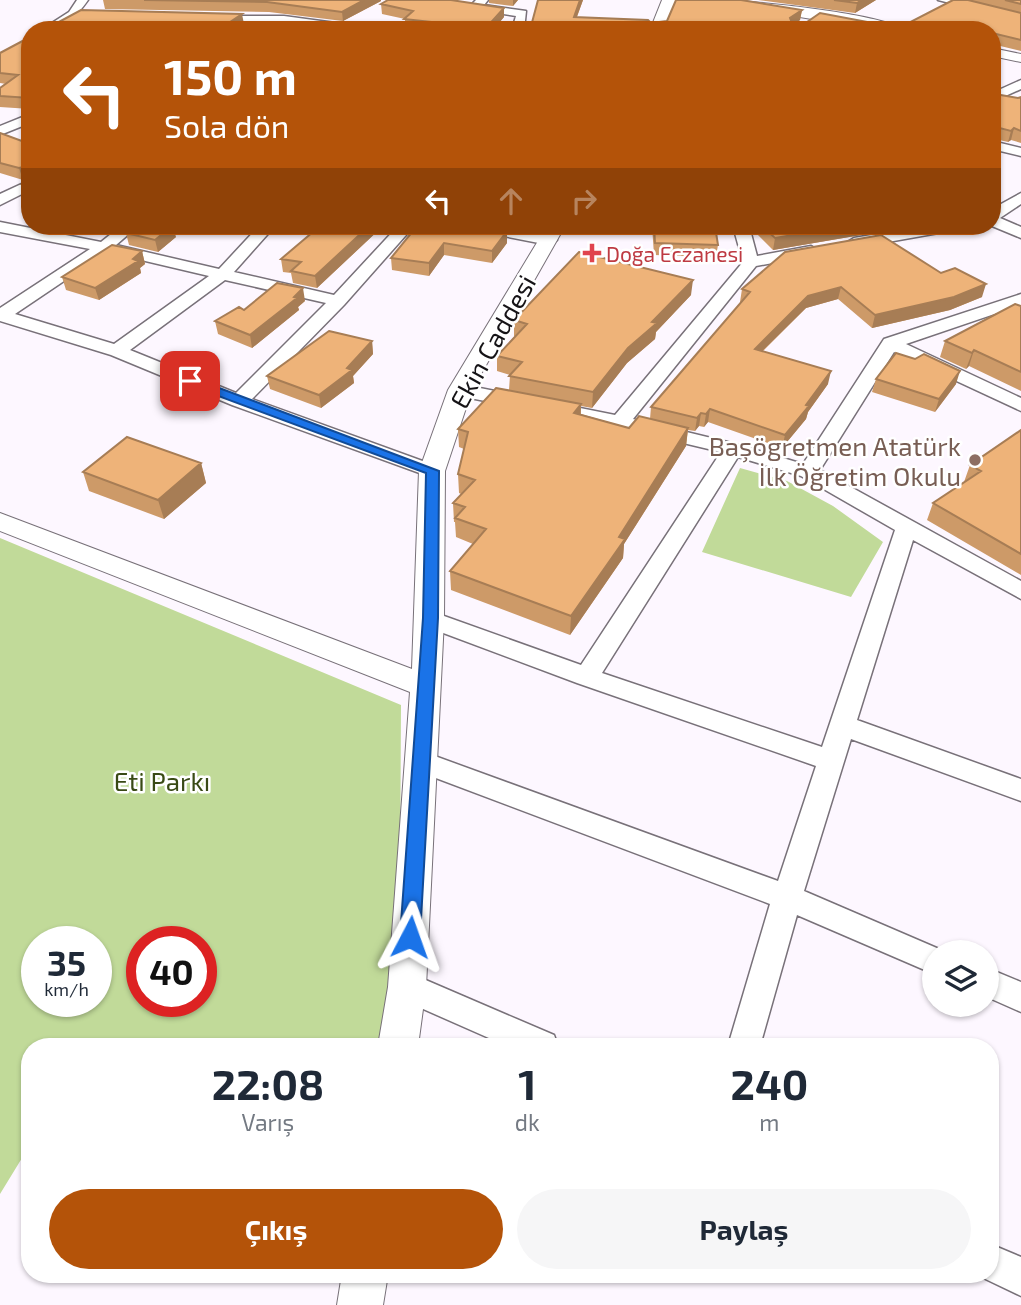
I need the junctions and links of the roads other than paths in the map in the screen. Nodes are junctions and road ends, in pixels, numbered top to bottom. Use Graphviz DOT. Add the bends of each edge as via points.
graph roads {
  1 [pos="83,0"];
  2 [pos="669,0"];
  3 [pos="722,0"];
  4 [pos="943,0"];
  5 [pos="473,4"];
  6 [pos="73,14"];
  7 [pos="86,15"];
  8 [pos="1021,18"];
  9 [pos="203,19"];
  10 [pos="62,21"];
  11 [pos="321,21"];
  12 [pos="520,21"];
  13 [pos="661,21"];
  14 [pos="828,21"];
  15 [pos="1001,54"];
  16 [pos="1021,58"];
  17 [pos="1021,84"];
  18 [pos="1001,92"];
  19 [pos="0,113"];
  20 [pos="21,116"];
  21 [pos="21,121"];
  22 [pos="0,131"];
  23 [pos="1001,147"];
  24 [pos="1021,152"];
  25 [pos="21,189"];
  26 [pos="1021,197"];
  27 [pos="0,200"];
  28 [pos="1001,211"];
  29 [pos="1001,223"];
  30 [pos="0,227"];
  31 [pos="21,231"];
  32 [pos="1021,233"];
  33 [pos="42,235"];
  34 [pos="119,235"];
  35 [pos="259,235"];
  36 [pos="398,235"];
  37 [pos="552,235"];
  38 [pos="744,235"];
  39 [pos="899,235"];
  40 [pos="104,247"];
  41 [pos="751,262"];
  42 [pos="223,274"];
  43 [pos="338,301"];
  44 [pos="1015,305"];
  45 [pos="0,316"];
  46 [pos="890,343"];
  47 [pos="117,351"];
  48 [pos="460,390"];
  49 [pos="239,401"];
  50 [pos="1021,405"];
  51 [pos="621,422"];
  52 [pos="733,449"];
  53 [pos="432,471"];
  54 [pos="807,472"];
  55 [pos="0,521"];
  56 [pos="906,529"];
  57 [pos="1021,591"];
  58 [pos="430,618"];
  59 [pos="586,677"];
  60 [pos="425,686"];
  61 [pos="844,726"];
  62 [pos="832,761"];
  63 [pos="421,762"];
  64 [pos="1021,790"];
  65 [pos="787,897"];
  66 [pos="922,955"];
  67 [pos="407,987"];
  68 [pos="999,987"];
  69 [pos="1021,997"];
  70 [pos="399,1038"];
  71 [pos="524,1038"];
  72 [pos="746,1038"];
  73 [pos="999,1267"];
  74 [pos="1021,1278"];
  75 [pos="364,1283"];
  76 [pos="360,1305"];
  1 -- 6 [label="street"];
  2 -- 13 [label="street"];
  3 -- 14 [label="street"];
  4 -- 8 [label="street"];
  5 -- 12 [label="street" via="522,13"];
  6 -- 7 [label="street"];
  6 -- 10 [label="street"];
  9 -- 11 [label="street" via="286,14"];
  15 -- 16 [label="street"];
  17 -- 18 [label="street"];
  19 -- 20 [label="street"];
  21 -- 22 [label="street"];
  23 -- 24 [label="street"];
  25 -- 27 [label="street"];
  26 -- 28 [label="street"];
  29 -- 32 [label="street"];
  30 -- 31 [label="street"];
  33 -- 40 [label="street"];
  34 -- 40 [label="street"];
  35 -- 42 [label="street"];
  36 -- 43 [label="street"];
  37 -- 48 [label="street, Ekin Caddesi"];
  38 -- 41 [label="street"];
  39 -- 41 [label="street"];
  40 -- 42 [label="street"];
  40 -- 45 [label="street"];
  41 -- 51 [label="street"];
  42 -- 43 [label="street"];
  42 -- 47 [label="street"];
  43 -- 49 [label="street"];
  44 -- 46 [label="street"];
  45 -- 47 [label="street"];
  46 -- 50 [label="street"];
  46 -- 54 [label="street"];
  47 -- 49 [label="street"];
  48 -- 51 [label="street"];
  48 -- 53 [label="street, Ekin Caddesi"];
  49 -- 53 [label="street"];
  51 -- 52 [label="street"];
  52 -- 54 [label="street"];
  52 -- 59 [label="street"];
  53 -- 58 [label="street, Ekin Caddesi"];
  54 -- 56 [label="street"];
  55 -- 60 [label="street"];
  56 -- 57 [label="street"];
  56 -- 61 [label="street"];
  58 -- 59 [label="street"];
  58 -- 60 [label="street, Ekin Caddesi"];
  59 -- 62 [label="street"];
  60 -- 63 [label="street, Ekin Caddesi"];
  61 -- 62 [label="street"];
  61 -- 64 [label="street"];
  62 -- 65 [label="street"];
  63 -- 65 [label="street"];
  63 -- 67 [label="street, Ekin Caddesi"];
  65 -- 66 [label="street"];
  65 -- 72 [label="street"];
  67 -- 70 [label="street, Ekin Caddesi"];
  67 -- 71 [label="street"];
  68 -- 69 [label="street"];
  73 -- 74 [label="street"];
  75 -- 76 [label="street"];
}
